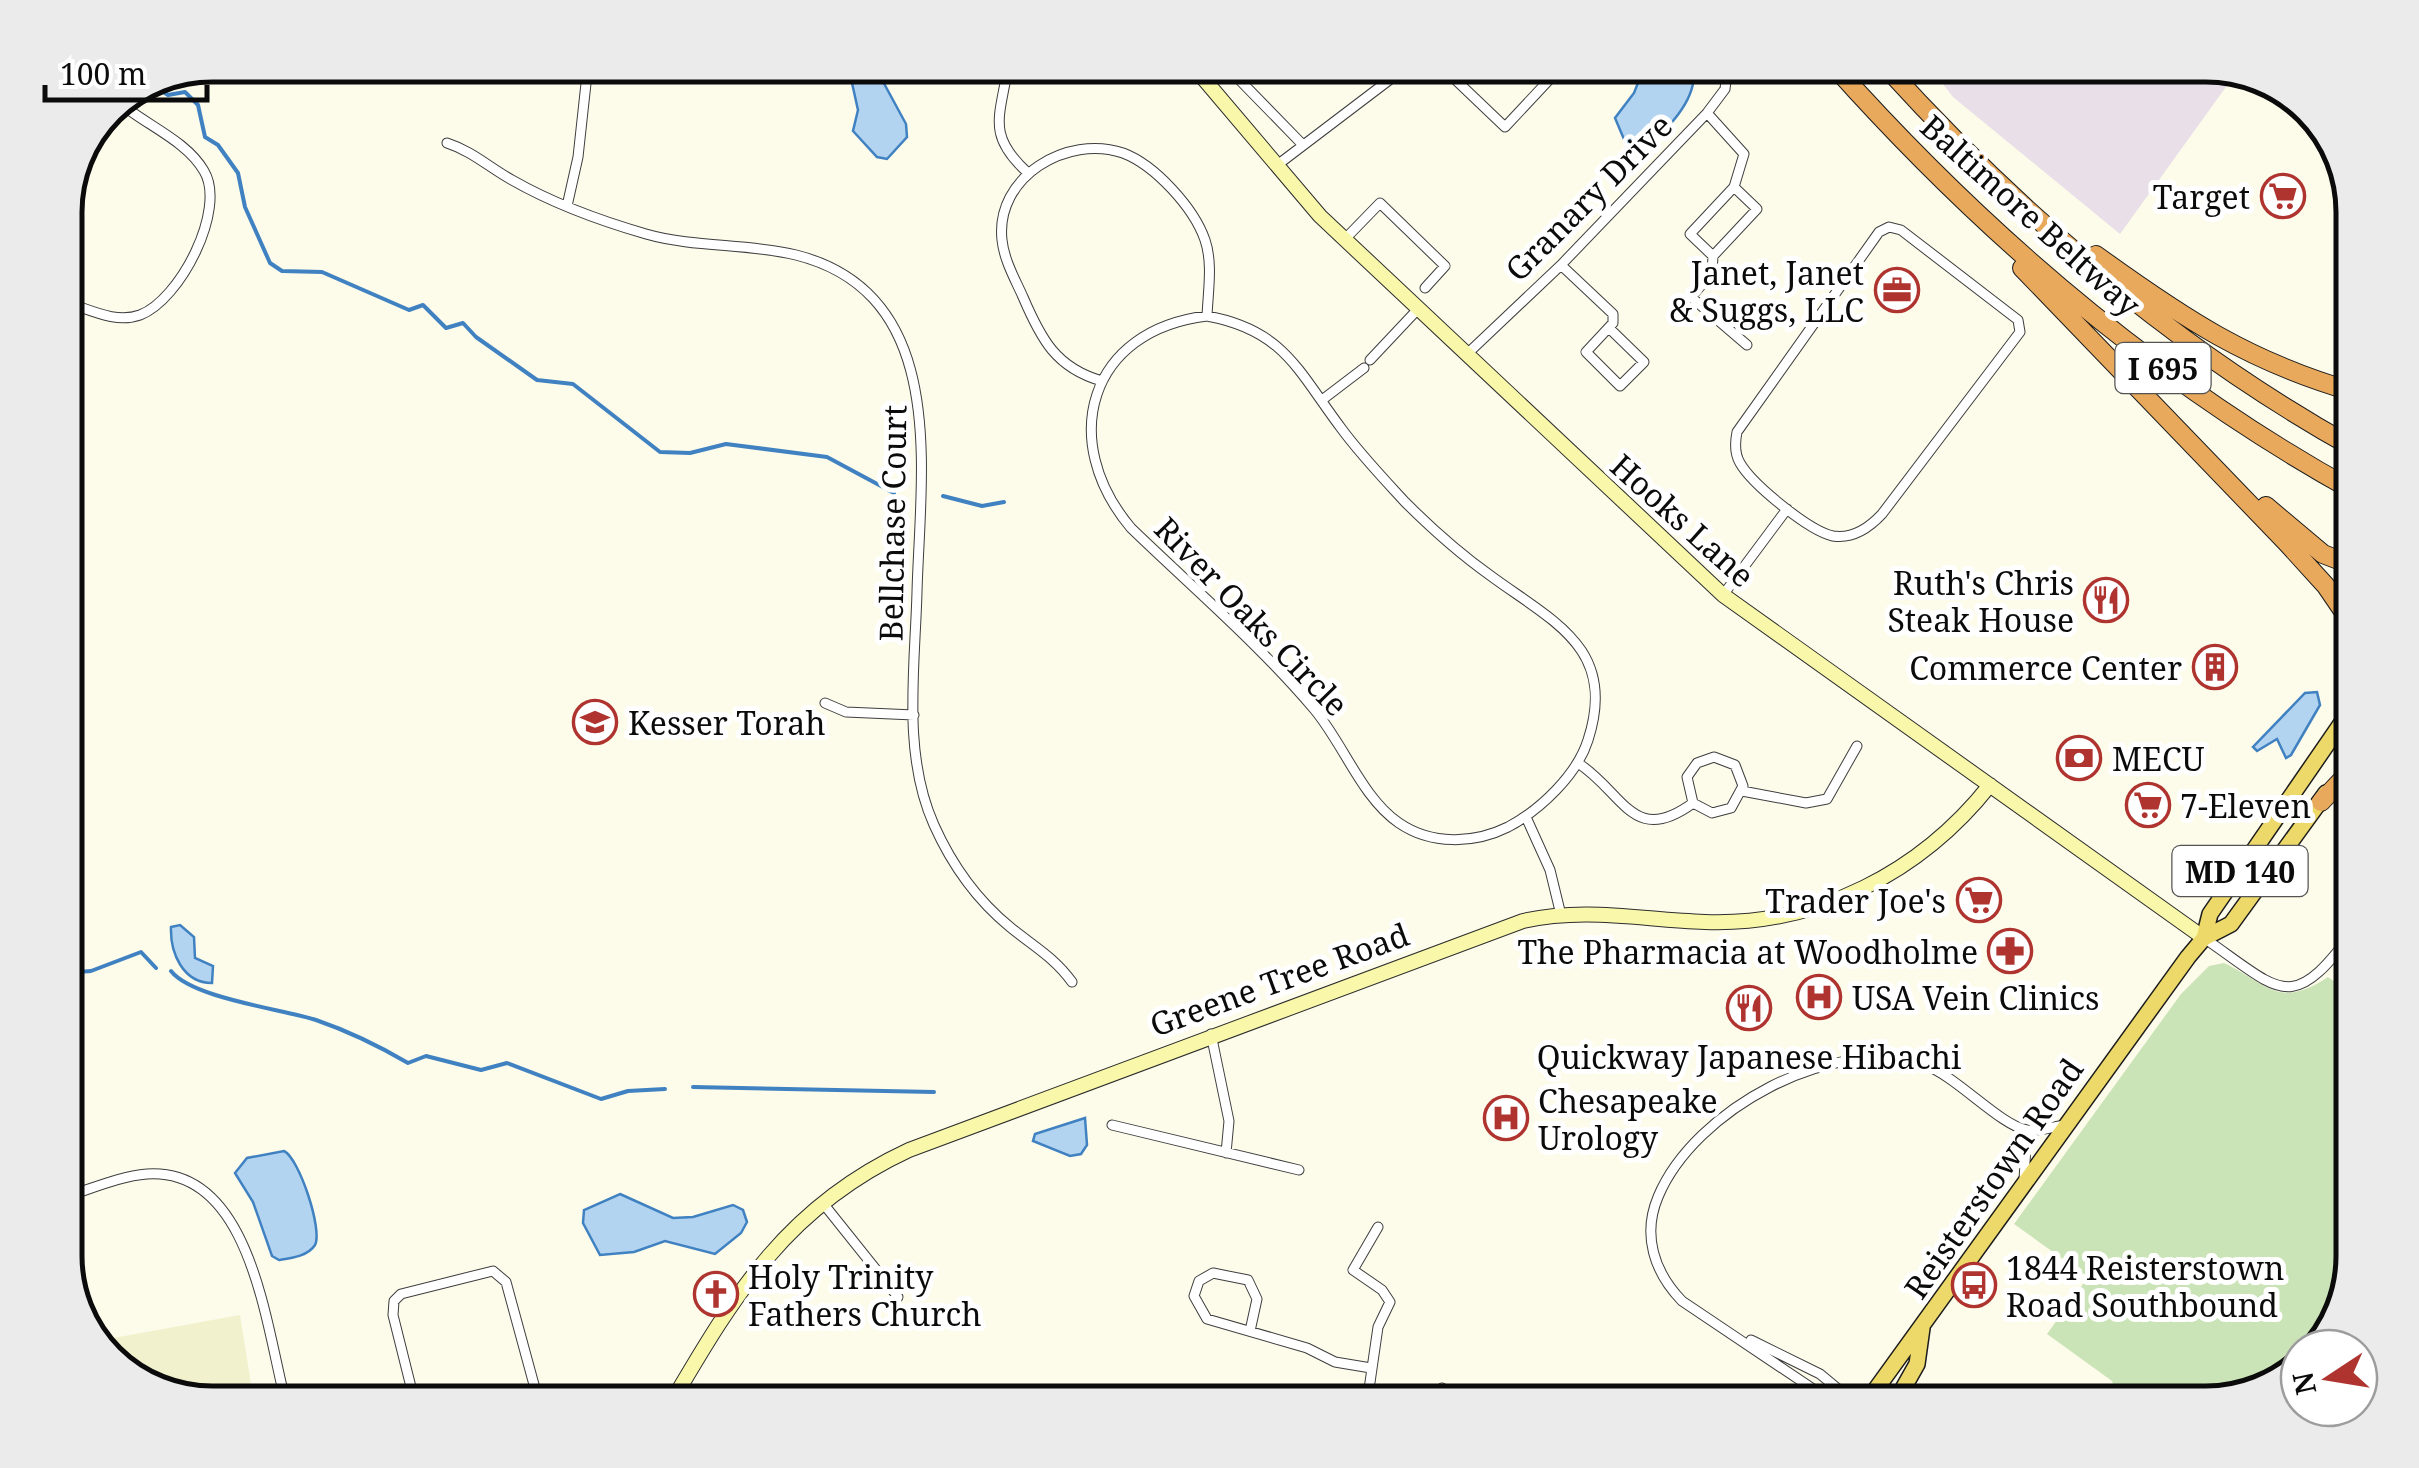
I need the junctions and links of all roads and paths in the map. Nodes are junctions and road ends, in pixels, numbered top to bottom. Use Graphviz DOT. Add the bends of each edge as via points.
graph roads {
  1 [pos="586,82"];
  2 [pos="1006,82"];
  3 [pos="1206,82"];
  4 [pos="1242,82"];
  5 [pos="1386,82"];
  6 [pos="1458,82"];
  7 [pos="1547,82"];
  8 [pos="1726,82"];
  9 [pos="1849,82"];
  10 [pos="1900,82"];
  11 [pos="131,112"];
  12 [pos="1708,113"];
  13 [pos="447,143"];
  14 [pos="1302,144"];
  15 [pos="1276,166"];
  16 [pos="1028,174"];
  17 [pos="1734,187"];
  18 [pos="2016,202"];
  19 [pos="567,206"];
  20 [pos="1986,224"];
  21 [pos="1344,240"];
  22 [pos="1713,256"];
  23 [pos="1560,265"];
  24 [pos="1425,288"];
  25 [pos="83,308"];
  26 [pos="1418,309"];
  27 [pos="1208,316"];
  28 [pos="1609,328"];
  29 [pos="1746,345"];
  30 [pos="1466,354"];
  31 [pos="1102,381"];
  32 [pos="2336,387"];
  33 [pos="1322,400"];
  34 [pos="2180,429"];
  35 [pos="2336,437"];
  36 [pos="2336,481"];
  37 [pos="1787,509"];
  38 [pos="2336,557"];
  39 [pos="1723,595"];
  40 [pos="2336,602"];
  41 [pos="825,703"];
  42 [pos="914,715"];
  43 [pos="2336,731"];
  44 [pos="1857,746"];
  45 [pos="1578,764"];
  46 [pos="2336,778"];
  47 [pos="1990,784"];
  48 [pos="2336,786"];
  49 [pos="1742,791"];
  50 [pos="2320,802"];
  51 [pos="1693,803"];
  52 [pos="1526,817"];
  53 [pos="1560,915"];
  54 [pos="2204,938"];
  55 [pos="2336,956"];
  56 [pos="1072,982"];
  57 [pos="1211,1034"];
  58 [pos="1112,1125"];
  59 [pos="2064,1125"];
  60 [pos="2020,1129"];
  61 [pos="1226,1153"];
  62 [pos="1299,1170"];
  63 [pos="2024,1182"];
  64 [pos="83,1191"];
  65 [pos="822,1202"];
  66 [pos="1378,1228"];
  67 [pos="898,1297"];
  68 [pos="1923,1324"];
  69 [pos="1250,1331"];
  70 [pos="1730,1331"];
  71 [pos="1370,1368"];
  72 [pos="281,1386"];
  73 [pos="411,1386"];
  74 [pos="534,1386"];
  75 [pos="681,1386"];
  76 [pos="1368,1386"];
  77 [pos="1809,1386"];
  78 [pos="1834,1386"];
  79 [pos="1878,1386"];
  80 [pos="1905,1386"];
  1 -- 19 [label="street"];
  2 -- 16 [label="street" via="998,128 1004,148"];
  3 -- 15 [label="street, Hooks Lane"];
  4 -- 14 [label="street"];
  5 -- 14 [label="street"];
  6 -- 7 [label="street" via="1505,127"];
  8 -- 12 [label="street, Granary Drive"];
  9 -- 20 [label="highway, Baltimore Beltway / I 695"];
  10 -- 18 [label="highway, Baltimore Beltway / I 695"];
  11 -- 25 [label="street" via="196,160 210,184 211,212 176,286 153,307 113,317"];
  12 -- 17 [label="street" via="1744,154"];
  12 -- 23 [label="street, Granary Drive"];
  13 -- 19 [label="street, Bellchase Court"];
  14 -- 15 [label="street"];
  15 -- 21 [label="street, Hooks Lane"];
  16 -- 27 [label="street" via="1076,150 1123,154 1147,167 1204,238"];
  16 -- 31 [label="street" via="1005,210 1006,258 1050,351 1071,370"];
  17 -- 22 [label="street" via="1757,209"];
  17 -- 22 [label="street" via="1690,234"];
  18 -- 32 [label="highway" via="2221,342"];
  18 -- 35 [label="highway, Baltimore Beltway / I 695" via="2140,306"];
  19 -- 42 [label="street, Bellchase Court" via="662,239 812,260 860,290 888,319 908,354 922,413"];
  20 -- 34 [label="highway" via="2032,280"];
  20 -- 36 [label="highway, Baltimore Beltway / I 695" via="2114,332 2222,411"];
  21 -- 24 [label="street" via="1380,203 1445,266"];
  21 -- 26 [label="street, Hooks Lane"];
  22 -- 29 [label="street" via="1712,273 1692,297"];
  23 -- 28 [label="street" via="1613,314"];
  23 -- 30 [label="street, Granary Drive"];
  26 -- 30 [label="street, Hooks Lane"];
  26 -- 33 [label="street"];
  27 -- 31 [label="street, River Oaks Circle" via="1146,333 1115,359"];
  27 -- 33 [label="street, River Oaks Circle" via="1268,337"];
  28 -- 28 [label="street" via="1586,352 1620,386 1644,362"];
  30 -- 39 [label="street, Hooks Lane"];
  31 -- 52 [label="street, River Oaks Circle" via="1091,441 1110,500 1310,704 1385,812 1408,829 1449,840 1490,834"];
  33 -- 45 [label="street, River Oaks Circle" via="1360,452 1439,536 1556,619 1579,644 1595,703"];
  34 -- 38 [label="highway" via="2312,546"];
  34 -- 40 [label="highway"];
  37 -- 37 [label="street" via="1834,536 1871,526 2020,332 2018,320 1895,227 1880,232 1736,432 1738,460"];
  37 -- 39 [label="street"];
  39 -- 47 [label="street, Hooks Lane"];
  41 -- 42 [label="street" via="846,712"];
  42 -- 56 [label="street, Bellchase Court" via="923,794 944,846 995,913 1048,953"];
  43 -- 54 [label="main road, Reisterstown Road / MD 140" via="2210,914"];
  44 -- 49 [label="street" via="1827,799 1806,803"];
  45 -- 51 [label="street" via="1643,820 1670,818"];
  45 -- 52 [label="street, River Oaks Circle"];
  46 -- 50 [label="main road, Reisterstown Road / MD 140"];
  47 -- 53 [label="street, Greene Tree Road" via="1960,820 1898,871 1810,909 1728,922 1612,912"];
  47 -- 54 [label="street, Hooks Lane"];
  48 -- 50 [label="highway"];
  49 -- 51 [label="street" via="1723,812"];
  49 -- 51 [label="street" via="1734,765 1707,758 1687,778"];
  50 -- 54 [label="main road, Reisterstown Road / MD 140" via="2230,924"];
  52 -- 53 [label="street" via="1550,870"];
  53 -- 57 [label="street, Greene Tree Road" via="1484,933"];
  54 -- 55 [label="street" via="2264,980 2289,987 2309,982"];
  54 -- 59 [label="main road, Reisterstown Road / MD 140"];
  57 -- 61 [label="street" via="1229,1121"];
  57 -- 65 [label="street, Greene Tree Road" via="924,1144 864,1172"];
  58 -- 61 [label="street"];
  59 -- 60 [label="street"];
  59 -- 63 [label="main road, Reisterstown Road / MD 140"];
  60 -- 63 [label="street"];
  60 -- 70 [label="street" via="1948,1077 1899,1060 1818,1068 1736,1105 1702,1136 1662,1189 1651,1241 1673,1292"];
  61 -- 62 [label="street"];
  63 -- 68 [label="main road, Reisterstown Road / MD 140"];
  64 -- 72 [label="street" via="161,1174 193,1184 219,1204 242,1238"];
  65 -- 67 [label="street"];
  65 -- 75 [label="street, Greene Tree Road" via="740,1289"];
  66 -- 71 [label="street" via="1352,1270 1390,1302"];
  68 -- 79 [label="main road, Reisterstown Road / MD 140"];
  68 -- 80 [label="main road" via="1917,1364"];
  69 -- 69 [label="street" via="1200,1314 1194,1296 1205,1276 1248,1280 1256,1299"];
  69 -- 71 [label="street"];
  70 -- 77 [label="street"];
  70 -- 78 [label="street"];
  71 -- 76 [label="street"];
  73 -- 74 [label="street" via="394,1301 493,1271 506,1282"];
}
